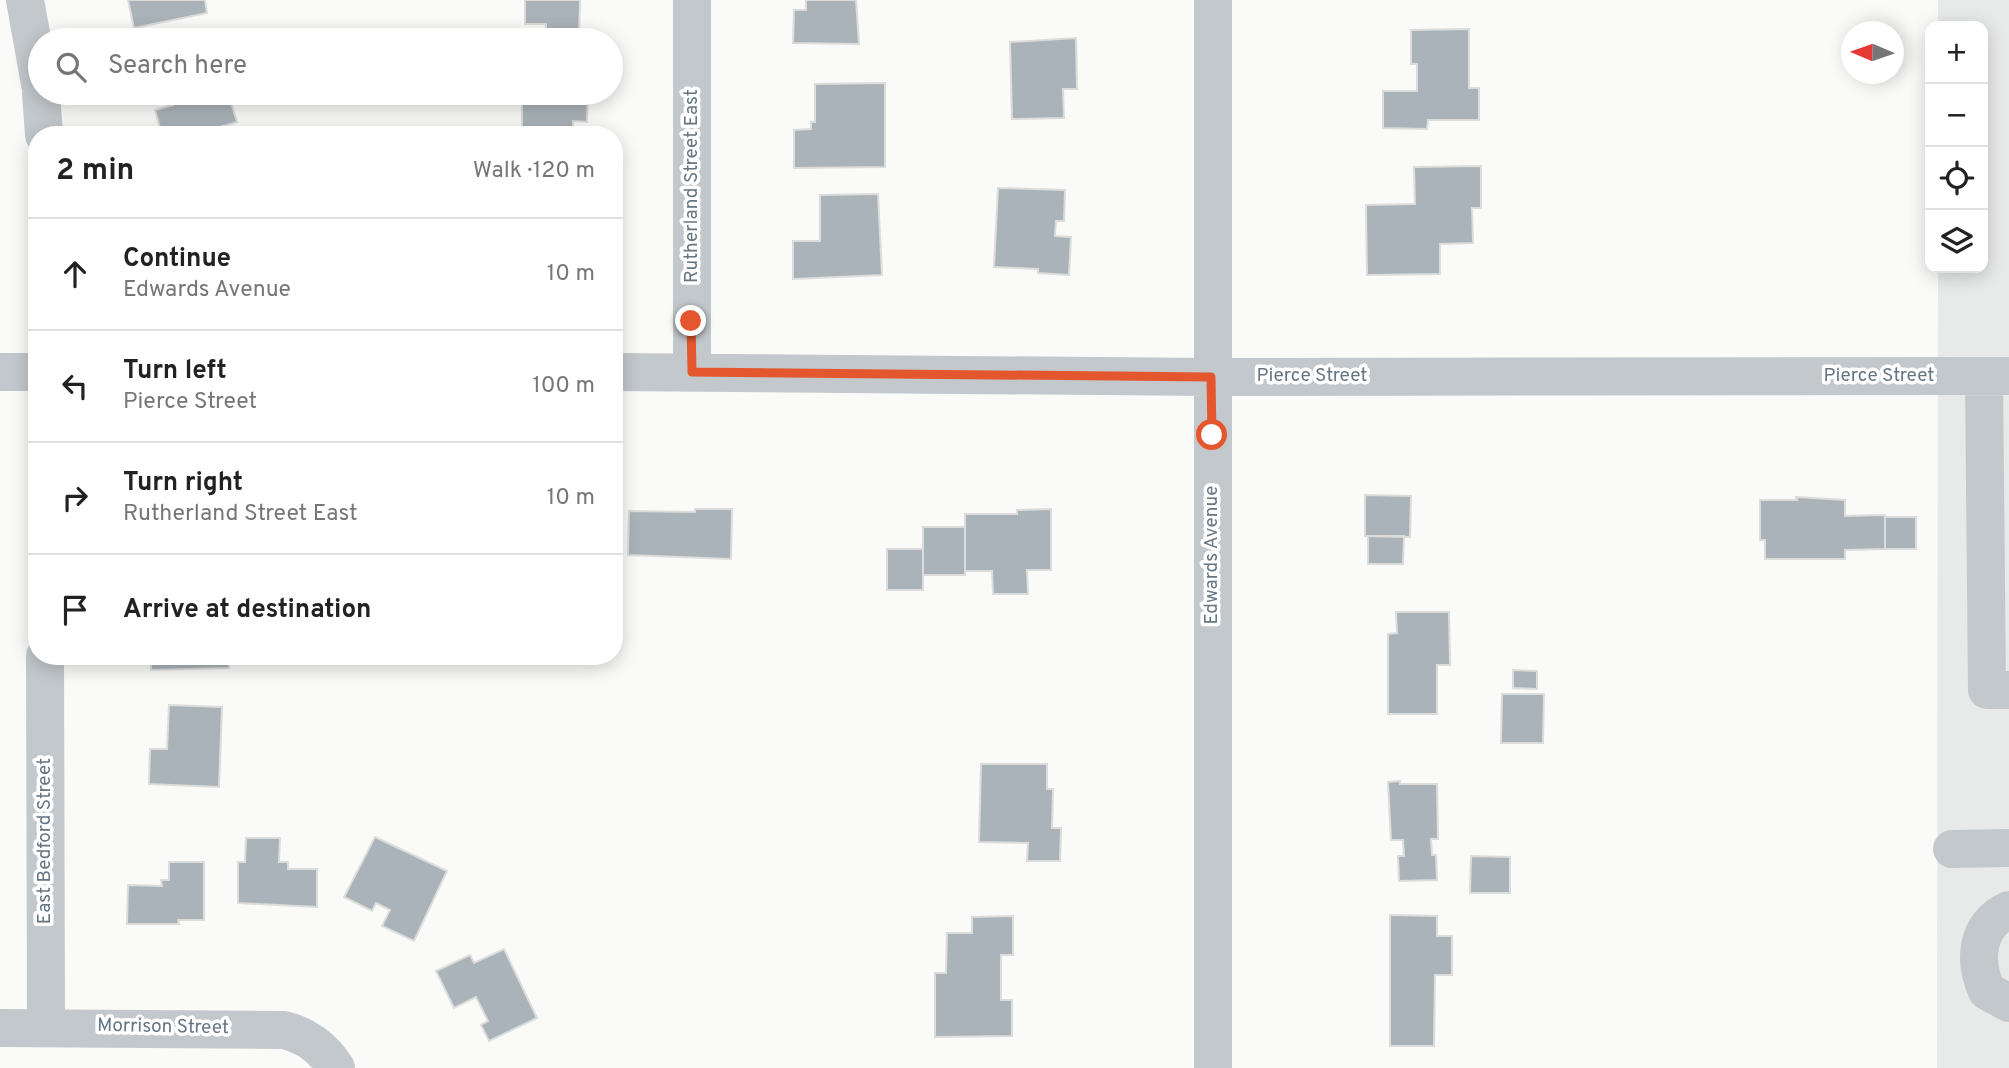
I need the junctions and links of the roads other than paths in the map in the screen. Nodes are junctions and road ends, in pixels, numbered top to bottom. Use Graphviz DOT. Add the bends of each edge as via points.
graph roads {
  1 [pos="25,0"];
  2 [pos="692,0"];
  3 [pos="1213,0"];
  4 [pos="30,28"];
  5 [pos="42,105"];
  6 [pos="43,126"];
  7 [pos="0,372"];
  8 [pos="28,372"];
  9 [pos="623,372"];
  10 [pos="692,372"];
  11 [pos="1996,376"];
  12 [pos="1211,377"];
  13 [pos="45,665"];
  14 [pos="2009,690"];
  15 [pos="2009,848"];
  16 [pos="1952,849"];
  17 [pos="2009,910"];
  18 [pos="2009,1003"];
  19 [pos="46,1027"];
  20 [pos="0,1028"];
  21 [pos="328,1058"];
  22 [pos="1213,1068"];
  1 -- 4 [label="street"];
  2 -- 10 [label="street, Rutherland Street East"];
  3 -- 12 [label="street, Edwards Avenue"];
  5 -- 6 [label="street"];
  7 -- 8 [label="street"];
  9 -- 10 [label="street, Pierce Street"];
  10 -- 12 [label="street, Pierce Street"];
  11 -- 12 [label="street, Pierce Street"];
  11 -- 14 [label="street" via="1987,690"];
  12 -- 22 [label="street, Edwards Avenue"];
  13 -- 19 [label="street, East Bedford Street"];
  15 -- 16 [label="street"];
  17 -- 18 [label="street" via="1987,927 1978,961 1987,990"];
  19 -- 20 [label="street, Morrison Street"];
  19 -- 21 [label="street, Morrison Street" via="268,1028 301,1034"];
}
